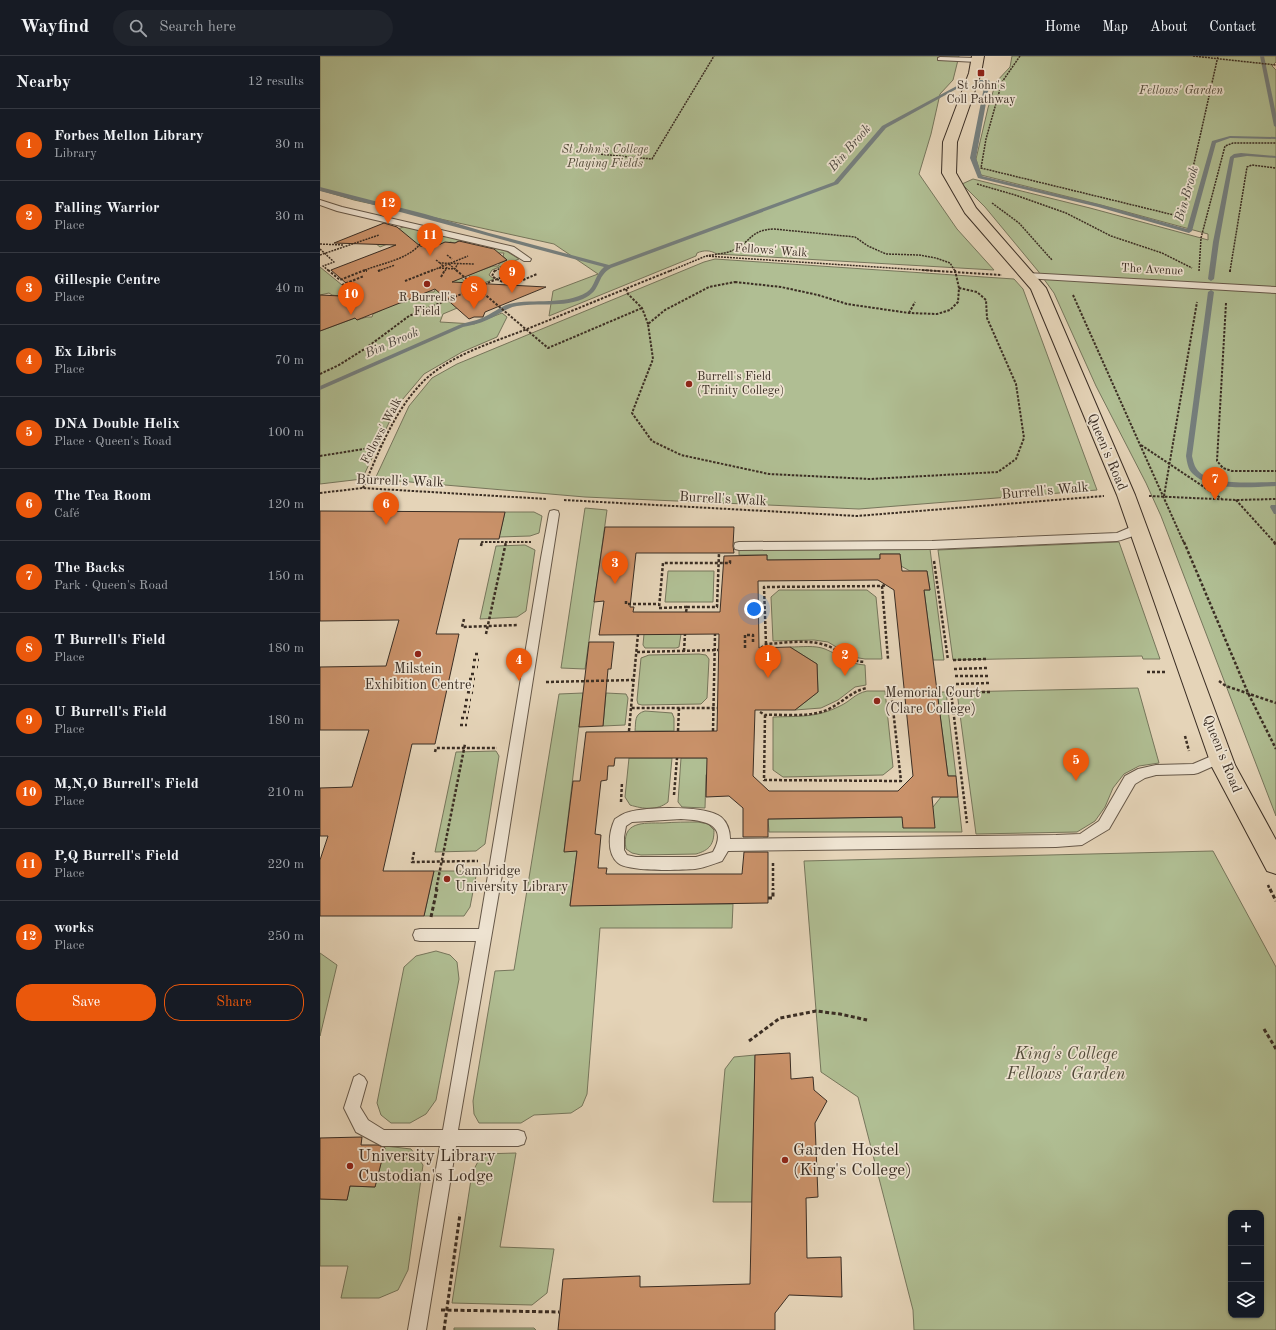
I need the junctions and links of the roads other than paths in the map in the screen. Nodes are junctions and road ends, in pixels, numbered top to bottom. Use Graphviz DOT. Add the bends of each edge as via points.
graph roads {
  1 [pos="978,58"];
  2 [pos="940,59"];
  3 [pos="320,202"];
  4 [pos="526,258"];
  5 [pos="1027,276"];
  6 [pos="1276,290"];
  7 [pos="554,514"];
  8 [pos="1138,528"];
  9 [pos="739,546"];
  10 [pos="1221,757"];
  11 [pos="724,845"];
  12 [pos="1276,862"];
  13 [pos="424,935"];
  14 [pos="484,935"];
  15 [pos="359,1082"];
  16 [pos="448,1138"];
  17 [pos="518,1138"];
  18 [pos="417,1330"];
  1 -- 2 [label="lane"];
  1 -- 5 [label="main road, Queen's Road" via="950,142 949,173 970,210"];
  3 -- 4 [label="lane" via="340,209 489,243 511,249"];
  5 -- 6 [label="lane, The Avenue"];
  5 -- 8 [label="main road, Queen's Road" via="1038,288"];
  7 -- 14 [label="lane"];
  8 -- 9 [label="lane" via="1123,536 932,545"];
  8 -- 10 [label="main road, Queen's Road"];
  10 -- 11 [label="lane" via="1194,769 1156,770 1142,773 1130,780 1104,825 1082,839"];
  10 -- 12 [label="main road, Queen's Road" via="1235,790"];
  11 -- 11 [label="lane" via="717,857 696,863 636,863 623,859 617,852 620,823 630,817 700,815 715,820 721,826"];
  13 -- 14 [label="lane"];
  14 -- 16 [label="lane"];
  15 -- 16 [label="lane" via="352,1108 362,1126 382,1138"];
  16 -- 17 [label="lane"];
  16 -- 18 [label="lane"];
}
